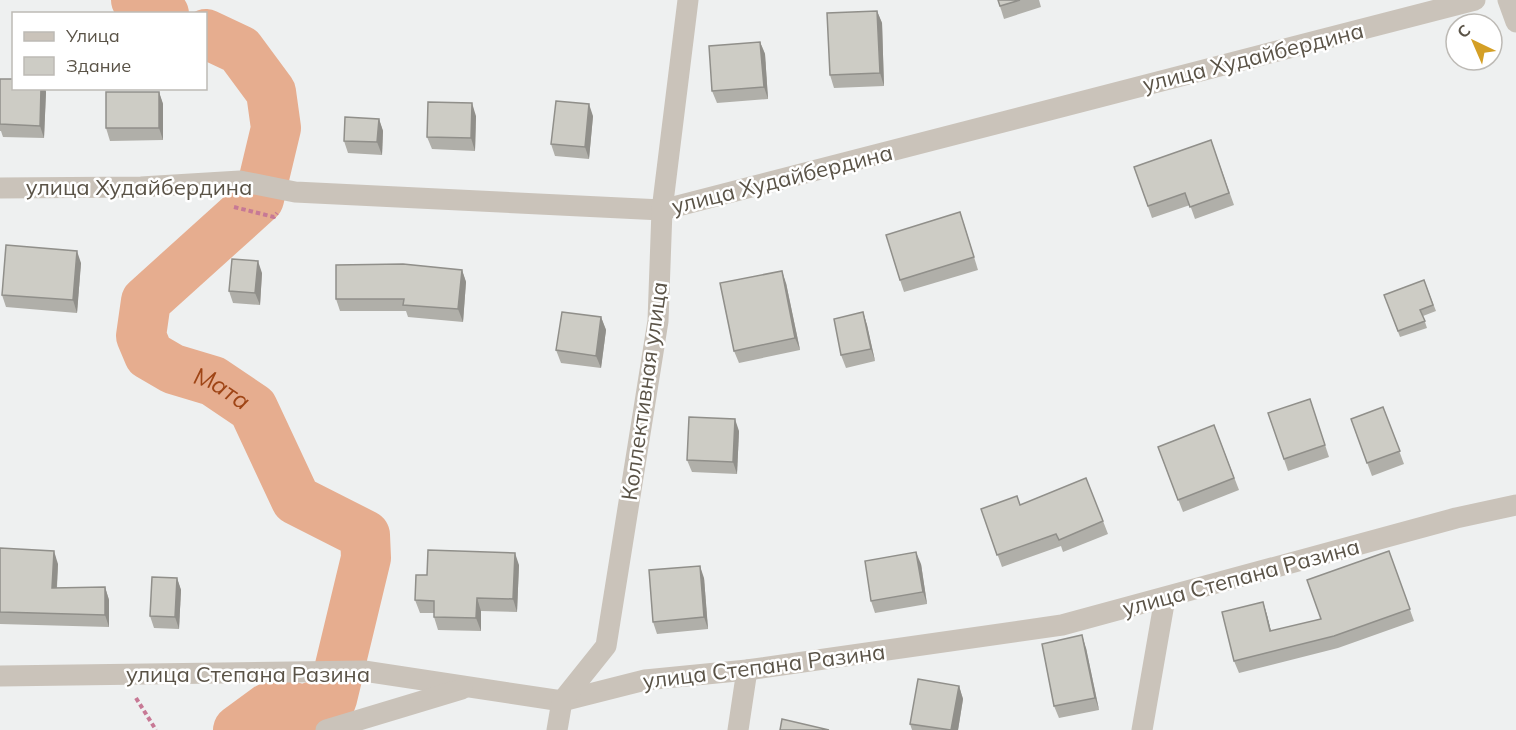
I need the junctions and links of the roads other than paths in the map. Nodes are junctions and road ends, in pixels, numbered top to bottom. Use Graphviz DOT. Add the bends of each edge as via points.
graph roads {
  1 [pos="688,0"];
  2 [pos="1475,0"];
  3 [pos="1508,0"];
  4 [pos="1516,22"];
  5 [pos="0,188"];
  6 [pos="662,210"];
  7 [pos="1516,505"];
  8 [pos="1165,598"];
  9 [pos="747,670"];
  10 [pos="0,676"];
  11 [pos="468,687"];
  12 [pos="562,701"];
  13 [pos="326,730"];
  14 [pos="557,730"];
  15 [pos="738,730"];
  16 [pos="1142,730"];
  1 -- 6 [label="street, Коллективная улица"];
  2 -- 6 [label="street, улица Худайбердина"];
  3 -- 4 [label="street"];
  5 -- 6 [label="street, улица Худайбердина" via="240,182 295,192"];
  6 -- 12 [label="street, Коллективная улица" via="658,321 606,646"];
  7 -- 8 [label="street, улица Степана Разина"];
  8 -- 9 [label="street, улица Степана Разина" via="1062,625"];
  8 -- 16 [label="street"];
  9 -- 12 [label="street, улица Степана Разина" via="645,680"];
  9 -- 15 [label="street"];
  10 -- 11 [label="street, улица Степана Разина" via="364,671"];
  11 -- 12 [label="street, улица Степана Разина"];
  11 -- 13 [label="street"];
  12 -- 14 [label="street, Коллективная улица"];
}
